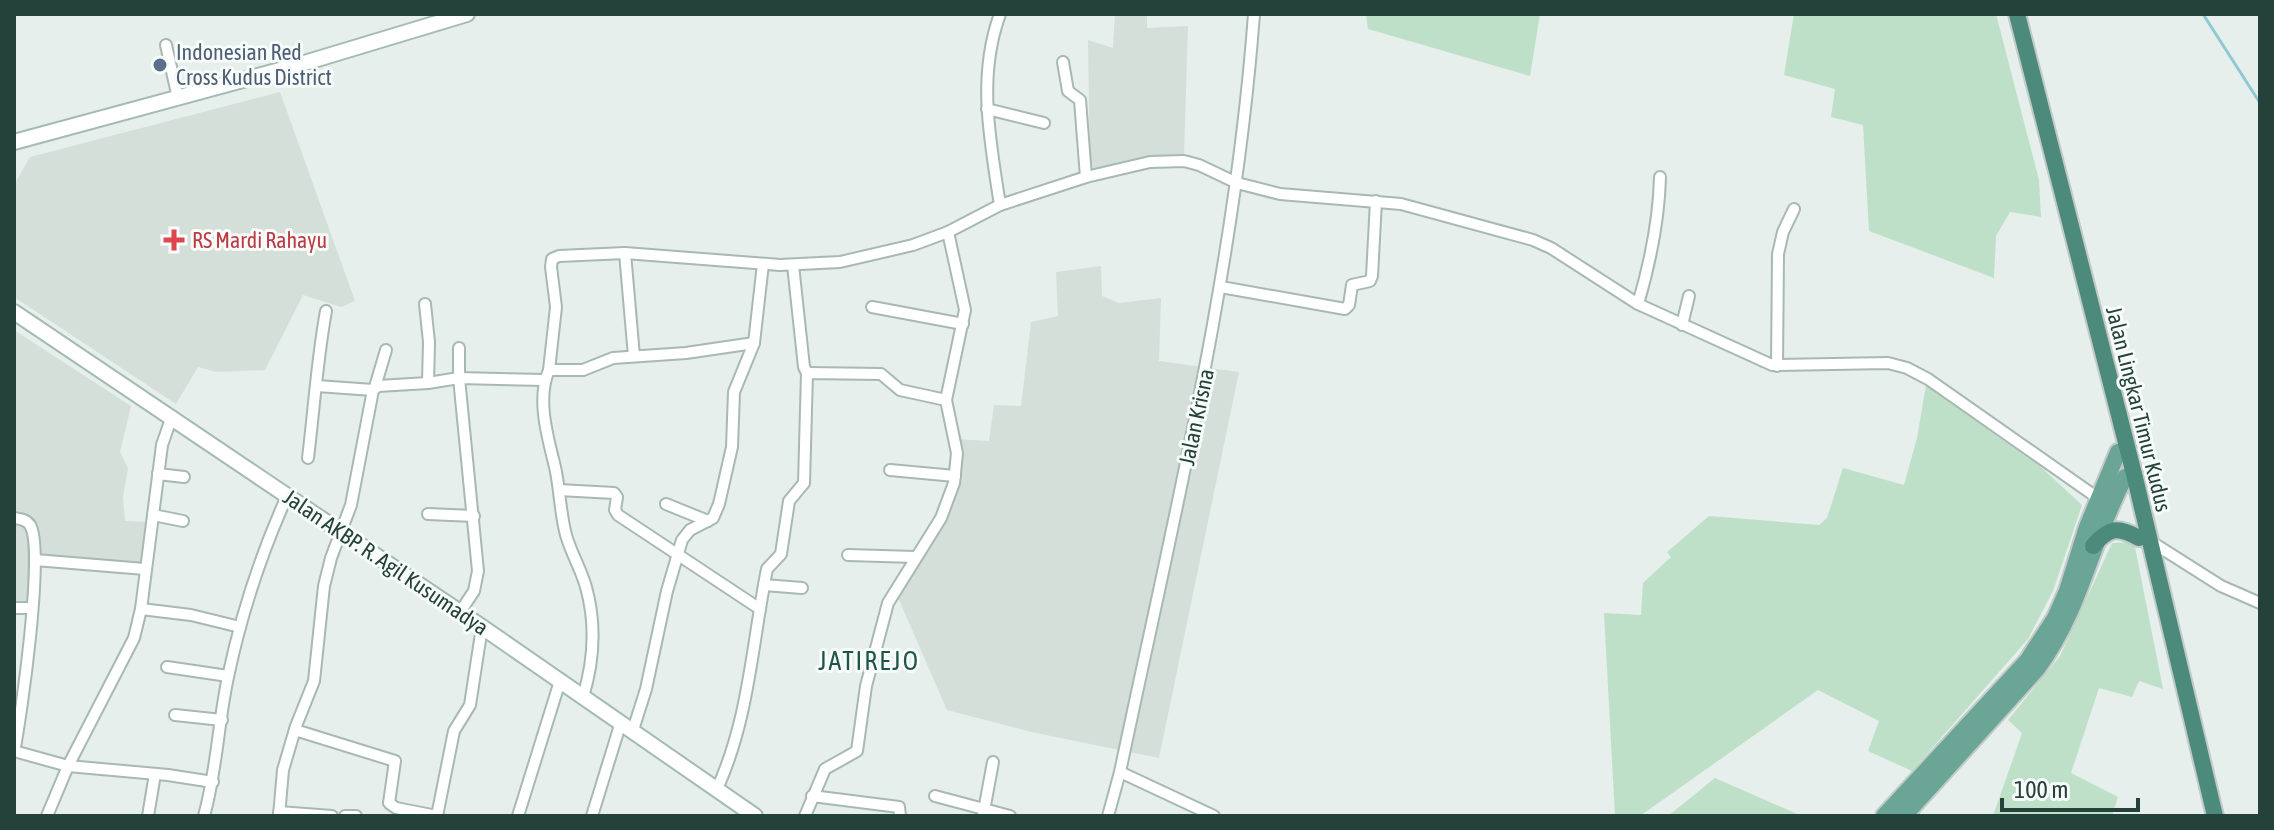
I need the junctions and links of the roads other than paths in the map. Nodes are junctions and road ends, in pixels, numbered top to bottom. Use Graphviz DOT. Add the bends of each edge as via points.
graph roads {
  1 [pos="467,14"];
  2 [pos="1000,14"];
  3 [pos="1254,14"];
  4 [pos="2007,14"];
  5 [pos="2017,14"];
  6 [pos="166,45"];
  7 [pos="1063,62"];
  8 [pos="178,98"];
  9 [pos="987,109"];
  10 [pos="1044,123"];
  11 [pos="14,142"];
  12 [pos="1086,177"];
  13 [pos="1660,177"];
  14 [pos="1237,183"];
  15 [pos="1376,201"];
  16 [pos="1000,205"];
  17 [pos="1794,209"];
  18 [pos="948,232"];
  19 [pos="625,253"];
  20 [pos="763,264"];
  21 [pos="793,265"];
  22 [pos="1221,287"];
  23 [pos="1689,296"];
  24 [pos="425,304"];
  25 [pos="1638,304"];
  26 [pos="872,307"];
  27 [pos="326,311"];
  28 [pos="14,312"];
  29 [pos="963,324"];
  30 [pos="1682,325"];
  31 [pos="754,343"];
  32 [pos="459,348"];
  33 [pos="386,350"];
  34 [pos="634,356"];
  35 [pos="1777,366"];
  36 [pos="807,373"];
  37 [pos="547,375"];
  38 [pos="459,378"];
  39 [pos="428,383"];
  40 [pos="317,386"];
  41 [pos="374,388"];
  42 [pos="946,400"];
  43 [pos="172,416"];
  44 [pos="2123,451"];
  45 [pos="308,458"];
  46 [pos="890,470"];
  47 [pos="158,474"];
  48 [pos="2129,475"];
  49 [pos="955,476"];
  50 [pos="184,477"];
  51 [pos="559,490"];
  52 [pos="287,496"];
  53 [pos="2105,502"];
  54 [pos="666,504"];
  55 [pos="428,514"];
  56 [pos="153,515"];
  57 [pos="474,516"];
  58 [pos="14,518"];
  59 [pos="183,521"];
  60 [pos="708,521"];
  61 [pos="340,533"];
  62 [pos="2143,539"];
  63 [pos="2093,546"];
  64 [pos="678,553"];
  65 [pos="848,555"];
  66 [pos="915,557"];
  67 [pos="35,560"];
  68 [pos="145,569"];
  69 [pos="764,585"];
  70 [pos="802,588"];
  71 [pos="2260,603"];
  72 [pos="14,608"];
  73 [pos="32,608"];
  74 [pos="141,609"];
  75 [pos="760,609"];
  76 [pos="460,612"];
  77 [pos="240,627"];
  78 [pos="482,627"];
  79 [pos="167,667"];
  80 [pos="228,676"];
  81 [pos="560,681"];
  82 [pos="583,697"];
  83 [pos="18,698"];
  84 [pos="175,715"];
  85 [pos="222,720"];
  86 [pos="627,726"];
  87 [pos="295,730"];
  88 [pos="14,747"];
  89 [pos="993,762"];
  90 [pos="68,766"];
  91 [pos="1120,772"];
  92 [pos="155,774"];
  93 [pos="213,782"];
  94 [pos="717,789"];
  95 [pos="812,796"];
  96 [pos="935,796"];
  97 [pos="738,811"];
  98 [pos="984,812"];
  99 [pos="279,814"];
  100 [pos="47,816"];
  101 [pos="148,816"];
  102 [pos="204,816"];
  103 [pos="332,816"];
  104 [pos="345,816"];
  105 [pos="356,816"];
  106 [pos="437,816"];
  107 [pos="518,816"];
  108 [pos="592,816"];
  109 [pos="755,816"];
  110 [pos="805,816"];
  111 [pos="900,816"];
  112 [pos="1010,816"];
  113 [pos="1108,816"];
  114 [pos="1214,816"];
  115 [pos="1884,816"];
  116 [pos="1904,816"];
  117 [pos="2205,816"];
  118 [pos="2215,816"];
  1 -- 8 [label="main road"];
  2 -- 9 [label="street" via="988,62"];
  3 -- 14 [label="street, Jalan Krisna"];
  4 -- 44 [label="highway, Jalan Lingkar Timur Kudus"];
  5 -- 44 [label="highway, Jalan Lingkar Timur Kudus"];
  6 -- 8 [label="street"];
  7 -- 12 [label="street" via="1068,91 1078,96 1081,106"];
  8 -- 11 [label="main road"];
  9 -- 10 [label="street"];
  9 -- 16 [label="street"];
  12 -- 14 [label="street" via="1173,161 1199,165"];
  12 -- 16 [label="street"];
  13 -- 25 [label="street"];
  14 -- 15 [label="street" via="1290,196"];
  14 -- 22 [label="street, Jalan Krisna"];
  15 -- 22 [label="street" via="1372,276 1352,285 1345,309"];
  15 -- 25 [label="street" via="1533,240"];
  16 -- 18 [label="street"];
  17 -- 35 [label="street" via="1778,254"];
  18 -- 21 [label="street" via="879,255"];
  18 -- 29 [label="street"];
  19 -- 20 [label="street"];
  19 -- 34 [label="street"];
  19 -- 37 [label="street" via="552,259 556,307"];
  20 -- 21 [label="street"];
  20 -- 31 [label="street"];
  21 -- 36 [label="street"];
  22 -- 91 [label="street, Jalan Krisna"];
  23 -- 30 [label="street"];
  24 -- 39 [label="street"];
  25 -- 30 [label="street"];
  26 -- 29 [label="street"];
  27 -- 40 [label="street"];
  28 -- 43 [label="main road, Jalan AKBP. R. Agil Kusumadya"];
  29 -- 42 [label="street"];
  30 -- 35 [label="street"];
  31 -- 34 [label="street"];
  31 -- 60 [label="street" via="734,392 732,447 719,504"];
  32 -- 38 [label="street"];
  33 -- 41 [label="street"];
  34 -- 37 [label="street"];
  35 -- 53 [label="street" via="1877,363 1907,368"];
  36 -- 42 [label="street" via="881,374 900,390"];
  36 -- 69 [label="street" via="804,483 789,501 784,548 767,569"];
  37 -- 38 [label="street"];
  37 -- 51 [label="street" via="546,432"];
  38 -- 39 [label="street"];
  38 -- 57 [label="street"];
  39 -- 41 [label="street"];
  40 -- 41 [label="street"];
  40 -- 45 [label="street"];
  41 -- 61 [label="street" via="351,505"];
  42 -- 49 [label="street" via="957,453"];
  43 -- 47 [label="street"];
  43 -- 52 [label="main road, Jalan AKBP. R. Agil Kusumadya"];
  44 -- 48 [label="highway, Jalan Lingkar Timur Kudus"];
  44 -- 53 [label="main road"];
  46 -- 49 [label="street"];
  47 -- 50 [label="street"];
  47 -- 56 [label="street"];
  48 -- 53 [label="main road"];
  48 -- 62 [label="highway, Jalan Lingkar Timur Kudus"];
  49 -- 66 [label="street" via="946,506"];
  51 -- 64 [label="street" via="614,493 618,515"];
  51 -- 82 [label="street" via="566,535 586,587 592,622 590,675"];
  52 -- 61 [label="main road, Jalan AKBP. R. Agil Kusumadya"];
  52 -- 77 [label="street"];
  53 -- 63 [label="main road"];
  53 -- 115 [label="main road" via="2087,527 2067,591 2041,642"];
  54 -- 60 [label="street"];
  55 -- 57 [label="street"];
  56 -- 59 [label="street"];
  56 -- 68 [label="street"];
  57 -- 76 [label="street" via="478,571 474,591"];
  58 -- 67 [label="street" via="30,525"];
  60 -- 64 [label="street" via="685,535"];
  61 -- 76 [label="main road, Jalan AKBP. R. Agil Kusumadya"];
  61 -- 87 [label="street" via="324,586 314,681"];
  62 -- 63 [label="highway" via="2118,528"];
  62 -- 71 [label="street"];
  62 -- 117 [label="highway, Jalan Lingkar Timur Kudus"];
  62 -- 118 [label="highway, Jalan Lingkar Timur Kudus"];
  63 -- 116 [label="main road" via="2078,596 2052,648"];
  64 -- 75 [label="street"];
  64 -- 86 [label="street" via="646,689"];
  65 -- 66 [label="street"];
  66 -- 95 [label="street" via="884,615 857,751 825,769"];
  67 -- 68 [label="street"];
  67 -- 73 [label="street"];
  68 -- 74 [label="street"];
  69 -- 70 [label="street"];
  69 -- 75 [label="street"];
  72 -- 73 [label="street"];
  73 -- 83 [label="street"];
  74 -- 77 [label="street"];
  74 -- 90 [label="street" via="134,638"];
  75 -- 94 [label="street" via="740,729"];
  76 -- 78 [label="main road, Jalan AKBP. R. Agil Kusumadya"];
  77 -- 80 [label="street"];
  78 -- 81 [label="main road, Jalan AKBP. R. Agil Kusumadya"];
  78 -- 106 [label="street" via="470,705 454,731"];
  79 -- 80 [label="street"];
  80 -- 85 [label="street"];
  81 -- 82 [label="main road, Jalan AKBP. R. Agil Kusumadya"];
  81 -- 107 [label="street"];
  82 -- 86 [label="main road, Jalan AKBP. R. Agil Kusumadya"];
  83 -- 88 [label="street"];
  84 -- 85 [label="street"];
  85 -- 93 [label="street"];
  86 -- 94 [label="main road, Jalan AKBP. R. Agil Kusumadya"];
  86 -- 108 [label="street"];
  87 -- 99 [label="street" via="283,770"];
  87 -- 106 [label="street" via="395,761 389,803"];
  88 -- 90 [label="street"];
  89 -- 98 [label="street"];
  90 -- 92 [label="street"];
  90 -- 100 [label="street"];
  91 -- 113 [label="street, Jalan Krisna"];
  91 -- 114 [label="street"];
  92 -- 93 [label="street"];
  92 -- 101 [label="street"];
  93 -- 102 [label="street"];
  94 -- 97 [label="main road, Jalan AKBP. R. Agil Kusumadya"];
  95 -- 110 [label="street"];
  95 -- 111 [label="street" via="899,807"];
  96 -- 98 [label="street"];
  97 -- 109 [label="main road, Jalan AKBP. R. Agil Kusumadya"];
  98 -- 112 [label="street"];
  99 -- 103 [label="street"];
  104 -- 105 [label="street"];
}
